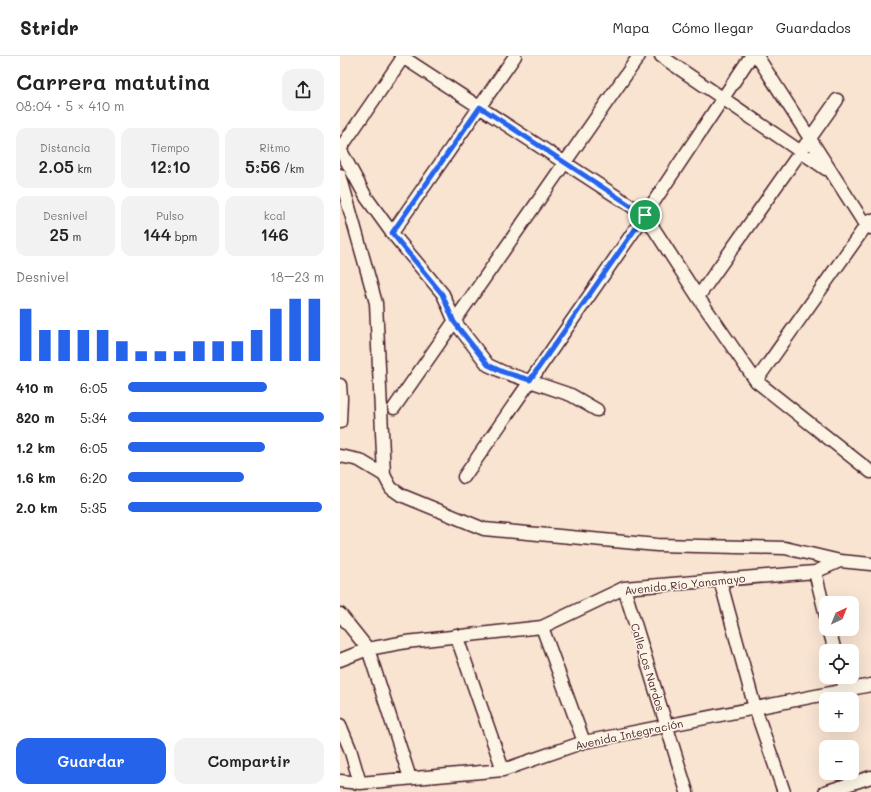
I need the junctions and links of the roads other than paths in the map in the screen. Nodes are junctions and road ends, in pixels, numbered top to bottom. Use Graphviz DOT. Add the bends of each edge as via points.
graph roads {
  1 [pos="403,56"];
  2 [pos="515,56"];
  3 [pos="639,56"];
  4 [pos="661,56"];
  5 [pos="751,56"];
  6 [pos="757,56"];
  7 [pos="722,98"];
  8 [pos="837,100"];
  9 [pos="480,107"];
  10 [pos="810,139"];
  11 [pos="340,149"];
  12 [pos="801,152"];
  13 [pos="565,163"];
  14 [pos="831,172"];
  15 [pos="340,175"];
  16 [pos="645,215"];
  17 [pos="869,224"];
  18 [pos="392,233"];
  19 [pos="698,297"];
  20 [pos="454,322"];
  21 [pos="530,380"];
  22 [pos="756,381"];
  23 [pos="340,385"];
  24 [pos="394,408"];
  25 [pos="597,410"];
  26 [pos="340,422"];
  27 [pos="340,456"];
  28 [pos="871,472"];
  29 [pos="384,475"];
  30 [pos="464,477"];
  31 [pos="840,561"];
  32 [pos="871,564"];
  33 [pos="815,572"];
  34 [pos="720,580"];
  35 [pos="624,588"];
  36 [pos="821,596"];
  37 [pos="340,614"];
  38 [pos="542,627"];
  39 [pos="456,635"];
  40 [pos="368,649"];
  41 [pos="340,660"];
  42 [pos="844,684"];
  43 [pos="871,685"];
  44 [pos="845,690"];
  45 [pos="755,708"];
  46 [pos="340,725"];
  47 [pos="667,725"];
  48 [pos="584,742"];
  49 [pos="503,770"];
  50 [pos="871,777"];
  51 [pos="410,778"];
  52 [pos="340,781"];
  53 [pos="360,783"];
  54 [pos="687,792"];
  55 [pos="784,792"];
  56 [pos="825,792"];
  1 -- 9 [label="street"];
  1 -- 11 [label="street"];
  2 -- 9 [label="street"];
  3 -- 13 [label="street"];
  4 -- 7 [label="street"];
  5 -- 7 [label="street"];
  6 -- 10 [label="street"];
  7 -- 12 [label="street"];
  7 -- 16 [label="street"];
  8 -- 10 [label="street"];
  9 -- 13 [label="street"];
  9 -- 18 [label="street"];
  10 -- 12 [label="street"];
  10 -- 14 [label="street"];
  11 -- 18 [label="street" via="366,196"];
  12 -- 14 [label="street"];
  12 -- 19 [label="street"];
  13 -- 16 [label="street"];
  13 -- 20 [label="street"];
  14 -- 17 [label="street"];
  15 -- 29 [label="street" via="376,303"];
  16 -- 19 [label="street"];
  16 -- 21 [label="street"];
  17 -- 22 [label="street"];
  18 -- 20 [label="street" via="442,294"];
  19 -- 22 [label="street"];
  20 -- 21 [label="street" via="488,365"];
  20 -- 24 [label="street"];
  21 -- 25 [label="street" via="571,395"];
  21 -- 30 [label="street"];
  22 -- 28 [label="street"];
  23 -- 26 [label="street"];
  27 -- 29 [label="street" via="359,460"];
  29 -- 31 [label="street" via="391,488 401,495 484,529 657,545 785,548"];
  31 -- 32 [label="street, Avenida Río Yanamayo"];
  31 -- 33 [label="street, Avenida Río Yanamayo"];
  33 -- 34 [label="street, Avenida Río Yanamayo"];
  33 -- 36 [label="street"];
  34 -- 35 [label="street, Avenida Río Yanamayo"];
  34 -- 45 [label="street"];
  35 -- 38 [label="street, Avenida Río Yanamayo"];
  35 -- 47 [label="street, Calle Los Nardos"];
  37 -- 40 [label="street"];
  38 -- 39 [label="street, Avenida Río Yanamayo"];
  38 -- 48 [label="street"];
  39 -- 40 [label="street, Avenida Río Yanamayo"];
  39 -- 49 [label="street"];
  40 -- 41 [label="street, Avenida Río Yanamayo"];
  40 -- 51 [label="street"];
  42 -- 44 [label="street"];
  43 -- 44 [label="street, Avenida Integración"];
  44 -- 45 [label="street, Avenida Integración"];
  45 -- 47 [label="street, Avenida Integración"];
  45 -- 55 [label="street"];
  46 -- 53 [label="street"];
  47 -- 48 [label="street, Avenida Integración"];
  47 -- 54 [label="street, Calle Los Nardos"];
  48 -- 49 [label="street, Avenida Integración"];
  49 -- 51 [label="street, Avenida Integración"];
  50 -- 56 [label="street"];
  51 -- 53 [label="street, Avenida Integración"];
  52 -- 53 [label="street, Avenida Integración"];
}
